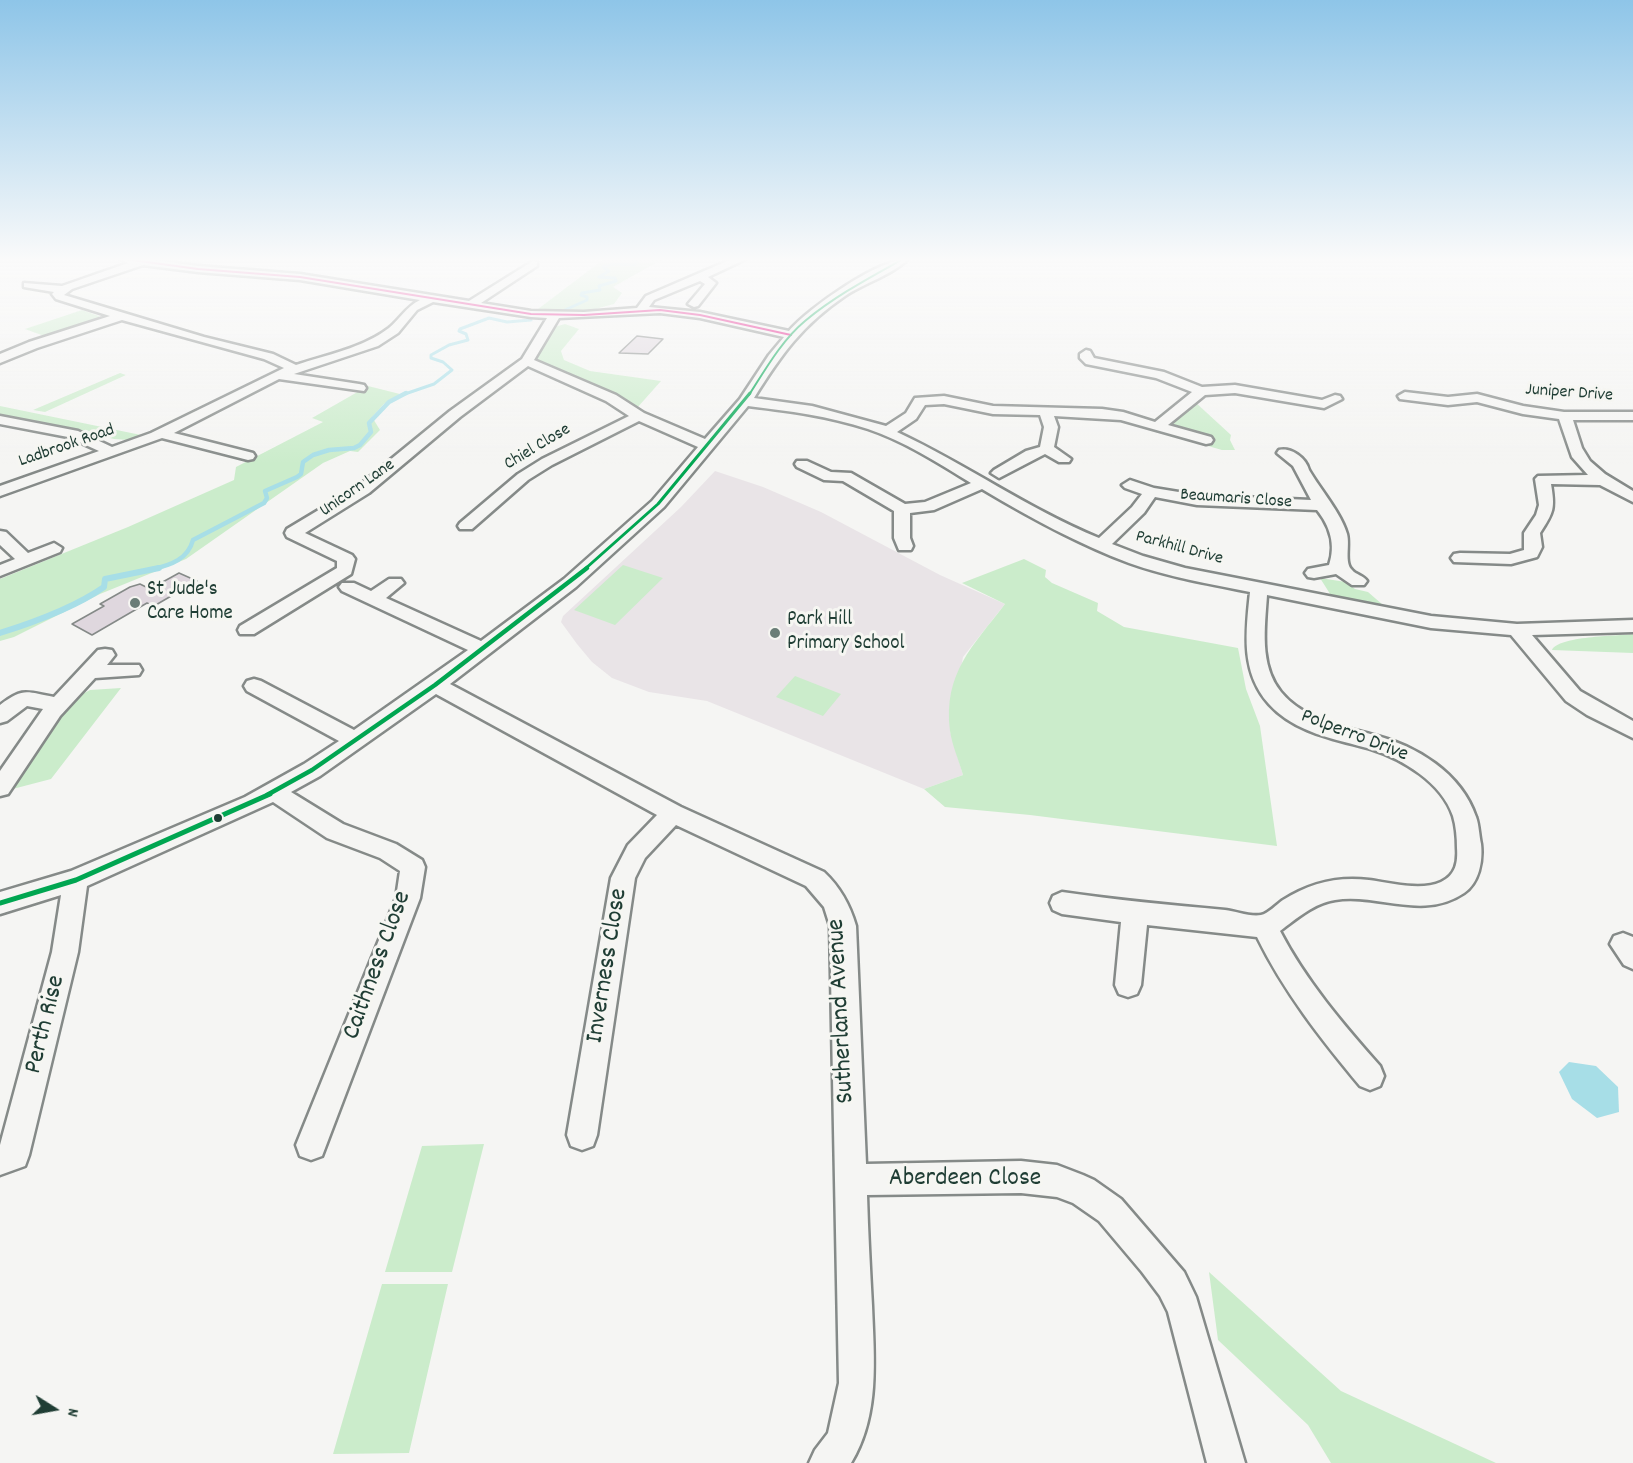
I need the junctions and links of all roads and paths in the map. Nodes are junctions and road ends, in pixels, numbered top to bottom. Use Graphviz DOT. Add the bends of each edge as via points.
graph roads {
  1 [pos="86,327"];
  2 [pos="161,327"];
  3 [pos="396,327"];
  4 [pos="543,327"];
  5 [pos="754,327"];
  6 [pos="799,327"];
  7 [pos="791,335"];
  8 [pos="0,359"];
  9 [pos="527,361"];
  10 [pos="1072,365"];
  11 [pos="294,369"];
  12 [pos="278,375"];
  13 [pos="351,384"];
  14 [pos="1201,391"];
  15 [pos="903,394"];
  16 [pos="1405,396"];
  17 [pos="1603,400"];
  18 [pos="745,401"];
  19 [pos="920,401"];
  20 [pos="1044,410"];
  21 [pos="1337,413"];
  22 [pos="639,416"];
  23 [pos="1564,416"];
  24 [pos="1628,416"];
  25 [pos="0,420"];
  26 [pos="1157,427"];
  27 [pos="887,432"];
  28 [pos="162,434"];
  29 [pos="1206,440"];
  30 [pos="265,445"];
  31 [pos="708,446"];
  32 [pos="1047,449"];
  33 [pos="110,452"];
  34 [pos="1284,453"];
  35 [pos="248,456"];
  36 [pos="1319,458"];
  37 [pos="1064,459"];
  38 [pos="802,464"];
  39 [pos="1300,464"];
  40 [pos="233,465"];
  41 [pos="999,473"];
  42 [pos="1604,480"];
  43 [pos="983,483"];
  44 [pos="1130,485"];
  45 [pos="0,490"];
  46 [pos="1151,492"];
  47 [pos="1633,497"];
  48 [pos="1322,506"];
  49 [pos="902,509"];
  50 [pos="465,526"];
  51 [pos="0,536"];
  52 [pos="1101,545"];
  53 [pos="905,546"];
  54 [pos="54,548"];
  55 [pos="1460,558"];
  56 [pos="25,559"];
  57 [pos="1339,563"];
  58 [pos="0,571"];
  59 [pos="1314,573"];
  60 [pos="1358,581"];
  61 [pos="395,583"];
  62 [pos="348,587"];
  63 [pos="1258,589"];
  64 [pos="373,598"];
  65 [pos="1633,626"];
  66 [pos="247,630"];
  67 [pos="1517,630"];
  68 [pos="482,649"];
  69 [pos="105,655"];
  70 [pos="132,670"];
  71 [pos="88,672"];
  72 [pos="254,686"];
  73 [pos="435,686"];
  74 [pos="58,705"];
  75 [pos="0,716"];
  76 [pos="1633,730"];
  77 [pos="355,740"];
  78 [pos="0,788"];
  79 [pos="274,792"];
  80 [pos="674,813"];
  81 [pos="75,880"];
  82 [pos="0,903"];
  83 [pos="1062,903"];
  84 [pos="1135,913"];
  85 [pos="1265,927"];
  86 [pos="1128,985"];
  87 [pos="1370,1076"];
  88 [pos="582,1135"];
  89 [pos="311,1145"];
  90 [pos="0,1160"];
  91 [pos="851,1180"];
  92 [pos="837,1460"];
  93 [pos="1227,1463"];
  1 -- 8 [label="street"];
  2 -- 11 [label="street" via="262,355"];
  3 -- 11 [label="street, Ladbrook Road" via="374,343"];
  4 -- 9 [label="street, Unicorn Lane"];
  5 -- 7 [label="street"];
  6 -- 7 [label="street"];
  7 -- 18 [label="street"];
  9 -- 22 [label="street" via="610,398"];
  9 -- 66 [label="street, Unicorn Lane" via="363,490 293,533 346,559 345,570"];
  10 -- 14 [label="street" via="1088,357"];
  11 -- 12 [label="street, Ladbrook Road"];
  12 -- 13 [label="street"];
  12 -- 28 [label="street, Ladbrook Road"];
  14 -- 21 [label="street" via="1235,389 1330,402"];
  14 -- 26 [label="street"];
  15 -- 19 [label="street"];
  16 -- 23 [label="street, Juniper Drive" via="1448,401 1475,394 1524,410"];
  17 -- 24 [label="street, Juniper Drive"];
  18 -- 27 [label="street, Parkhill Drive" via="836,415"];
  18 -- 31 [label="street"];
  19 -- 20 [label="street" via="944,400 993,410"];
  19 -- 27 [label="street" via="910,416"];
  20 -- 26 [label="street" via="1102,412"];
  20 -- 32 [label="street" via="1051,426"];
  22 -- 31 [label="street"];
  22 -- 50 [label="street, Chiel Close" via="523,477"];
  23 -- 24 [label="street, Juniper Drive"];
  23 -- 42 [label="street" via="1579,455"];
  25 -- 33 [label="street" via="85,437"];
  26 -- 29 [label="street"];
  27 -- 43 [label="street, Parkhill Drive"];
  28 -- 33 [label="street, Ladbrook Road"];
  28 -- 35 [label="street"];
  30 -- 35 [label="street"];
  31 -- 68 [label="street" via="658,504 606,553"];
  32 -- 37 [label="street"];
  32 -- 41 [label="street"];
  33 -- 45 [label="street, Ladbrook Road"];
  34 -- 39 [label="street, Beaumaris Close"];
  35 -- 40 [label="street"];
  36 -- 39 [label="street, Beaumaris Close"];
  38 -- 49 [label="street" via="828,477 850,473"];
  39 -- 48 [label="street, Beaumaris Close"];
  42 -- 47 [label="street"];
  42 -- 55 [label="street" via="1543,479 1547,505 1532,533 1531,553 1511,559"];
  43 -- 49 [label="street" via="928,507"];
  43 -- 52 [label="street, Parkhill Drive"];
  44 -- 46 [label="street, Beaumaris Close"];
  46 -- 48 [label="street, Beaumaris Close" via="1197,500"];
  46 -- 52 [label="street, Beaumaris Close"];
  48 -- 57 [label="street, Beaumaris Close" via="1341,538"];
  49 -- 53 [label="street"];
  51 -- 56 [label="street"];
  52 -- 63 [label="street, Parkhill Drive" via="1162,567"];
  54 -- 56 [label="street"];
  56 -- 58 [label="street"];
  57 -- 59 [label="street" via="1331,572"];
  57 -- 60 [label="street" via="1345,574"];
  61 -- 64 [label="street"];
  62 -- 64 [label="street"];
  63 -- 67 [label="street, Parkhill Drive" via="1431,622"];
  63 -- 85 [label="street, Polperro Drive" via="1255,651 1265,684 1275,698 1309,723 1396,750 1434,775 1462,810 1470,852 1467,870 1456,885 1442,892 1406,896 1336,889 1309,898"];
  64 -- 68 [label="street"];
  65 -- 67 [label="street, Parkhill Drive"];
  67 -- 76 [label="street" via="1574,696"];
  68 -- 73 [label="street"];
  69 -- 71 [label="street"];
  70 -- 71 [label="street"];
  71 -- 74 [label="street"];
  72 -- 77 [label="street" via="269,703"];
  73 -- 77 [label="street"];
  73 -- 80 [label="street, Sutherland Avenue"];
  74 -- 75 [label="street" via="23,698"];
  74 -- 78 [label="street"];
  77 -- 79 [label="street"];
  79 -- 81 [label="street"];
  79 -- 89 [label="street, Caithness Close" via="335,831 388,850 413,867 408,898"];
  80 -- 88 [label="street, Inverness Close" via="636,852 623,878"];
  80 -- 91 [label="street, Sutherland Avenue" via="814,879 830,893 838,908 843,926"];
  81 -- 82 [label="street"];
  81 -- 90 [label="street, Perth Rise" via="65,951 14,1155"];
  83 -- 84 [label="street"];
  84 -- 85 [label="street"];
  84 -- 86 [label="street"];
  85 -- 87 [label="street" via="1276,953 1306,1000"];
  91 -- 92 [label="street, Sutherland Avenue" via="857,1383"];
  91 -- 93 [label="street, Aberdeen Close" via="1021,1177 1057,1181 1083,1191 1110,1210 1172,1284 1184,1309"];
}
